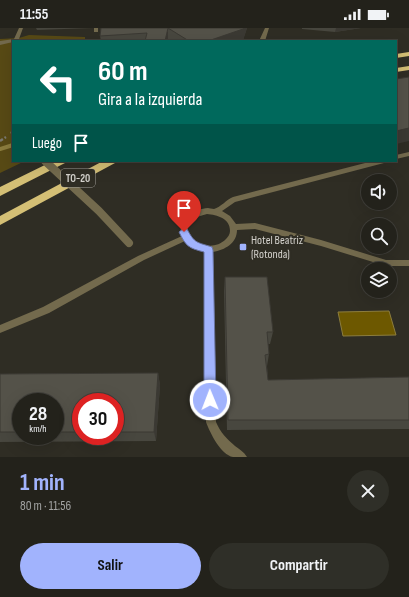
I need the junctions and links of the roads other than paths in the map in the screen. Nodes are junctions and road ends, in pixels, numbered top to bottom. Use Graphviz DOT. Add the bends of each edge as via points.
graph roads {
  1 [pos="20,28"];
  2 [pos="267,28"];
  3 [pos="16,40"];
  4 [pos="262,40"];
  5 [pos="12,41"];
  6 [pos="0,43"];
  7 [pos="409,54"];
  8 [pos="397,56"];
  9 [pos="409,68"];
  10 [pos="397,70"];
  11 [pos="409,154"];
  12 [pos="397,157"];
  13 [pos="46,162"];
  14 [pos="59,162"];
  15 [pos="109,162"];
  16 [pos="378,162"];
  17 [pos="0,192"];
  18 [pos="45,196"];
  19 [pos="215,212"];
  20 [pos="0,221"];
  21 [pos="234,227"];
  22 [pos="0,229"];
  23 [pos="185,238"];
  24 [pos="129,243"];
  25 [pos="208,250"];
  26 [pos="409,263"];
  27 [pos="0,329"];
  28 [pos="241,457"];
  1 -- 3 [label="street"];
  2 -- 4 [label="street"];
  5 -- 6 [label="street"];
  7 -- 8 [label="highway"];
  9 -- 10 [label="highway"];
  11 -- 12 [label="street"];
  13 -- 24 [label="street, bridge"];
  14 -- 17 [label="highway, TO-20"];
  15 -- 18 [label="highway, TO-20"];
  16 -- 19 [label="street" via="233,200"];
  18 -- 20 [label="highway, TO-20"];
  18 -- 22 [label="highway"];
  19 -- 21 [label="street" via="227,218"];
  19 -- 23 [label="street" via="200,213 188,220 184,226"];
  21 -- 25 [label="street" via="232,239 226,245"];
  21 -- 26 [label="street" via="255,226 386,263"];
  23 -- 25 [label="street" via="194,246"];
  23 -- 27 [label="street" via="141,258 46,310"];
  25 -- 28 [label="street" via="211,422 221,442"];
}
